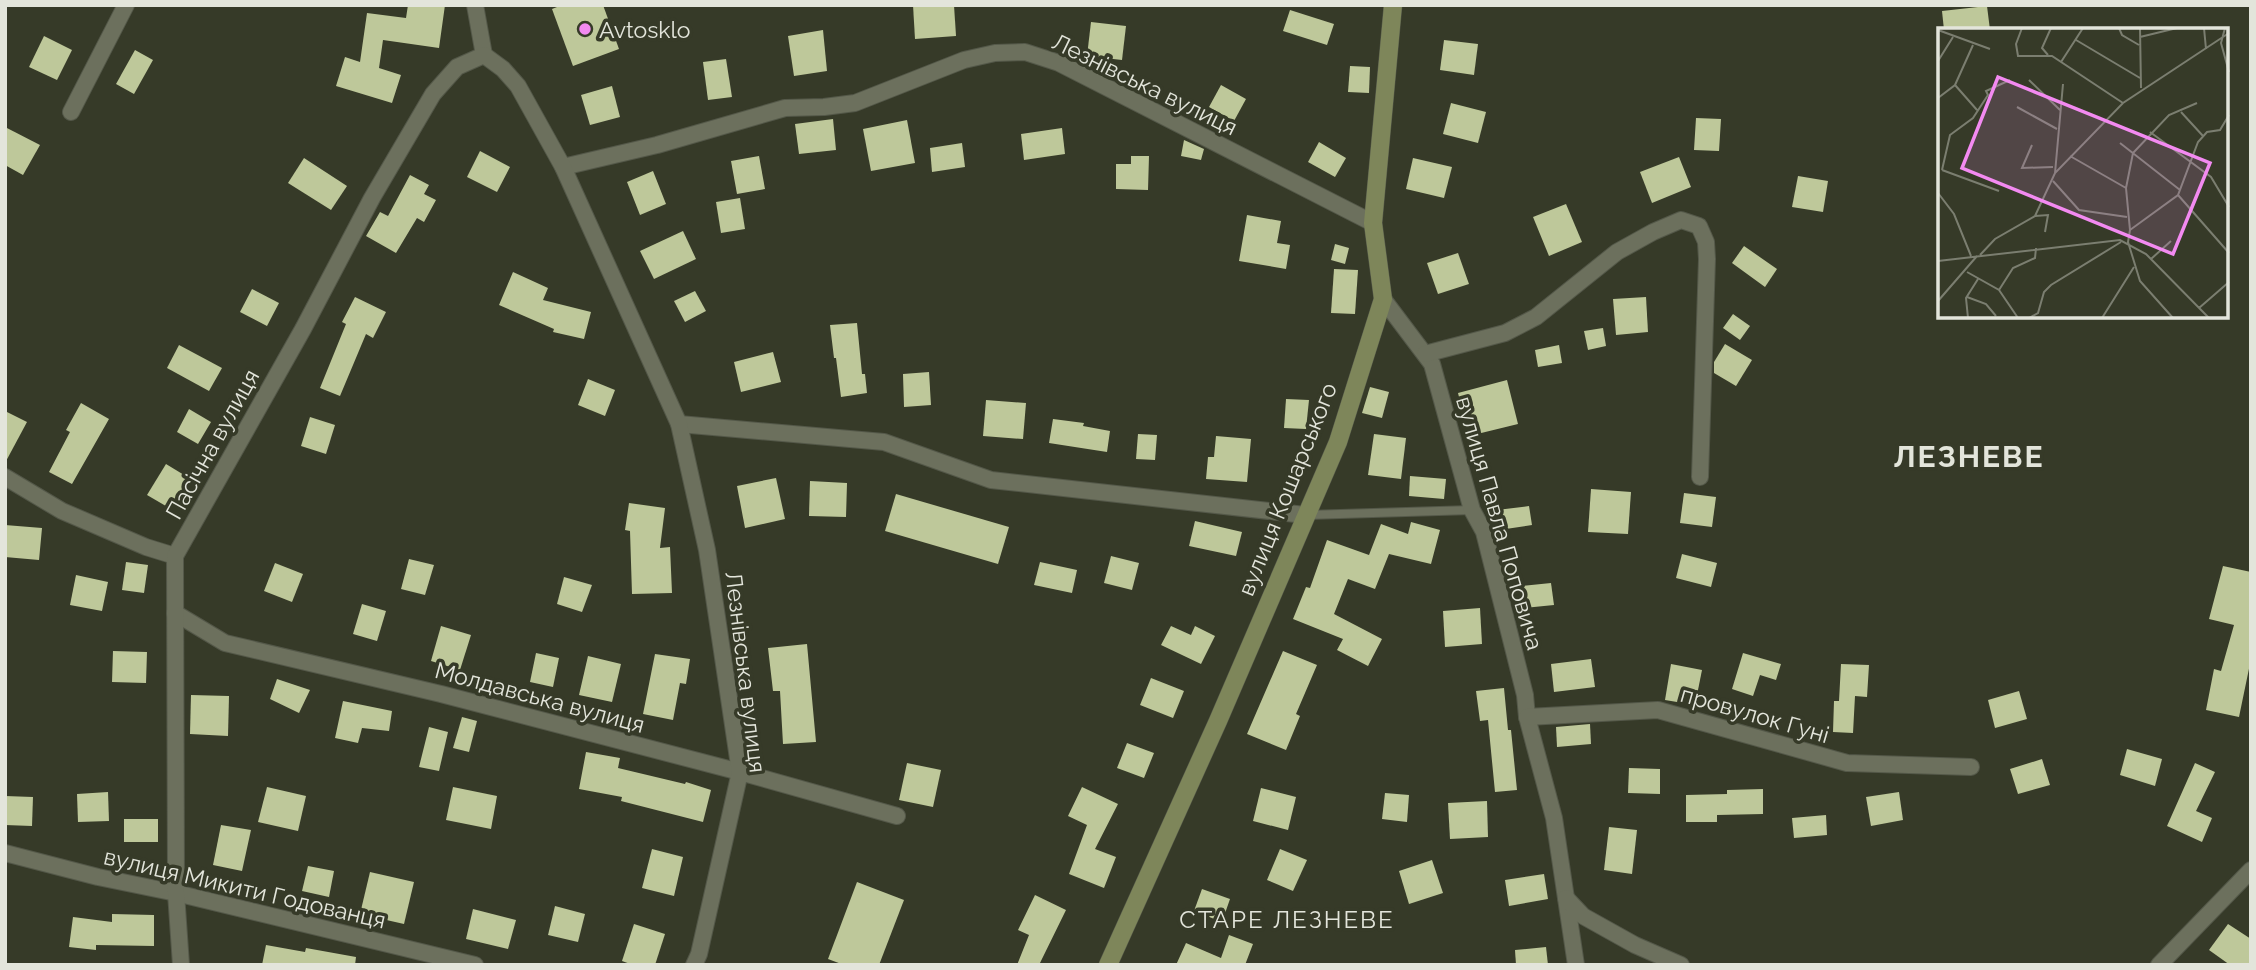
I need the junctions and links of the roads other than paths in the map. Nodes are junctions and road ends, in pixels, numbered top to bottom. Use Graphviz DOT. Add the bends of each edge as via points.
graph roads {
  1 [pos="126,5"];
  2 [pos="475,5"];
  3 [pos="1393,5"];
  4 [pos="484,55"];
  5 [pos="71,112"];
  6 [pos="563,167"];
  7 [pos="1373,223"];
  8 [pos="1383,299"];
  9 [pos="1425,354"];
  10 [pos="678,424"];
  11 [pos="5,477"];
  12 [pos="1700,477"];
  13 [pos="1472,510"];
  14 [pos="1305,515"];
  15 [pos="175,555"];
  16 [pos="175,613"];
  17 [pos="1527,717"];
  18 [pos="1971,766"];
  19 [pos="740,772"];
  20 [pos="897,816"];
  21 [pos="5,853"];
  22 [pos="2251,870"];
  23 [pos="176,893"];
  24 [pos="1566,898"];
  25 [pos="181,965"];
  26 [pos="475,965"];
  27 [pos="694,965"];
  28 [pos="1108,965"];
  29 [pos="1576,965"];
  30 [pos="1681,965"];
  31 [pos="2160,965"];
  1 -- 5 [label="street"];
  2 -- 4 [label="street"];
  3 -- 7 [label="street, вулиця Кошарського"];
  4 -- 6 [label="street, Лезнівська вулиця" via="519,86"];
  4 -- 15 [label="street, Пасічна вулиця" via="457,67 433,94"];
  6 -- 7 [label="street, Лезнівська вулиця" via="785,108 855,103 964,60 1025,52 1059,64"];
  6 -- 10 [label="street, Лезнівська вулиця"];
  7 -- 8 [label="street, вулиця Кошарського"];
  8 -- 9 [label="street, вулиця Павла Поповича"];
  8 -- 14 [label="street, вулиця Кошарського" via="1338,442"];
  9 -- 12 [label="street" via="1504,333 1536,317 1617,252 1653,232 1681,220 1699,226 1707,259"];
  9 -- 13 [label="street, вулиця Павла Поповича" via="1432,364"];
  10 -- 14 [label="street" via="884,442 990,480"];
  10 -- 19 [label="street, Лезнівська вулиця" via="707,550"];
  11 -- 15 [label="street" via="62,511"];
  13 -- 14 [label="lane"];
  13 -- 17 [label="street, вулиця Павла Поповича" via="1484,532"];
  14 -- 28 [label="street, вулиця Кошарського"];
  15 -- 16 [label="street, Пасічна вулиця"];
  16 -- 19 [label="street, Молдавська вулиця" via="225,643"];
  16 -- 23 [label="street, Пасічна вулиця"];
  17 -- 18 [label="street, провулок Гуні" via="1658,710 1847,763"];
  17 -- 24 [label="street, вулиця Павла Поповича" via="1554,818"];
  19 -- 20 [label="street, Молдавська вулиця"];
  19 -- 27 [label="street, Лезнівська вулиця"];
  21 -- 23 [label="street, вулиця Микити Годованця"];
  22 -- 31 [label="street"];
  23 -- 25 [label="street, Пасічна вулиця"];
  23 -- 26 [label="street, вулиця Микити Годованця"];
  24 -- 29 [label="street, вулиця Павла Поповича"];
  24 -- 30 [label="street" via="1583,916"];
}
